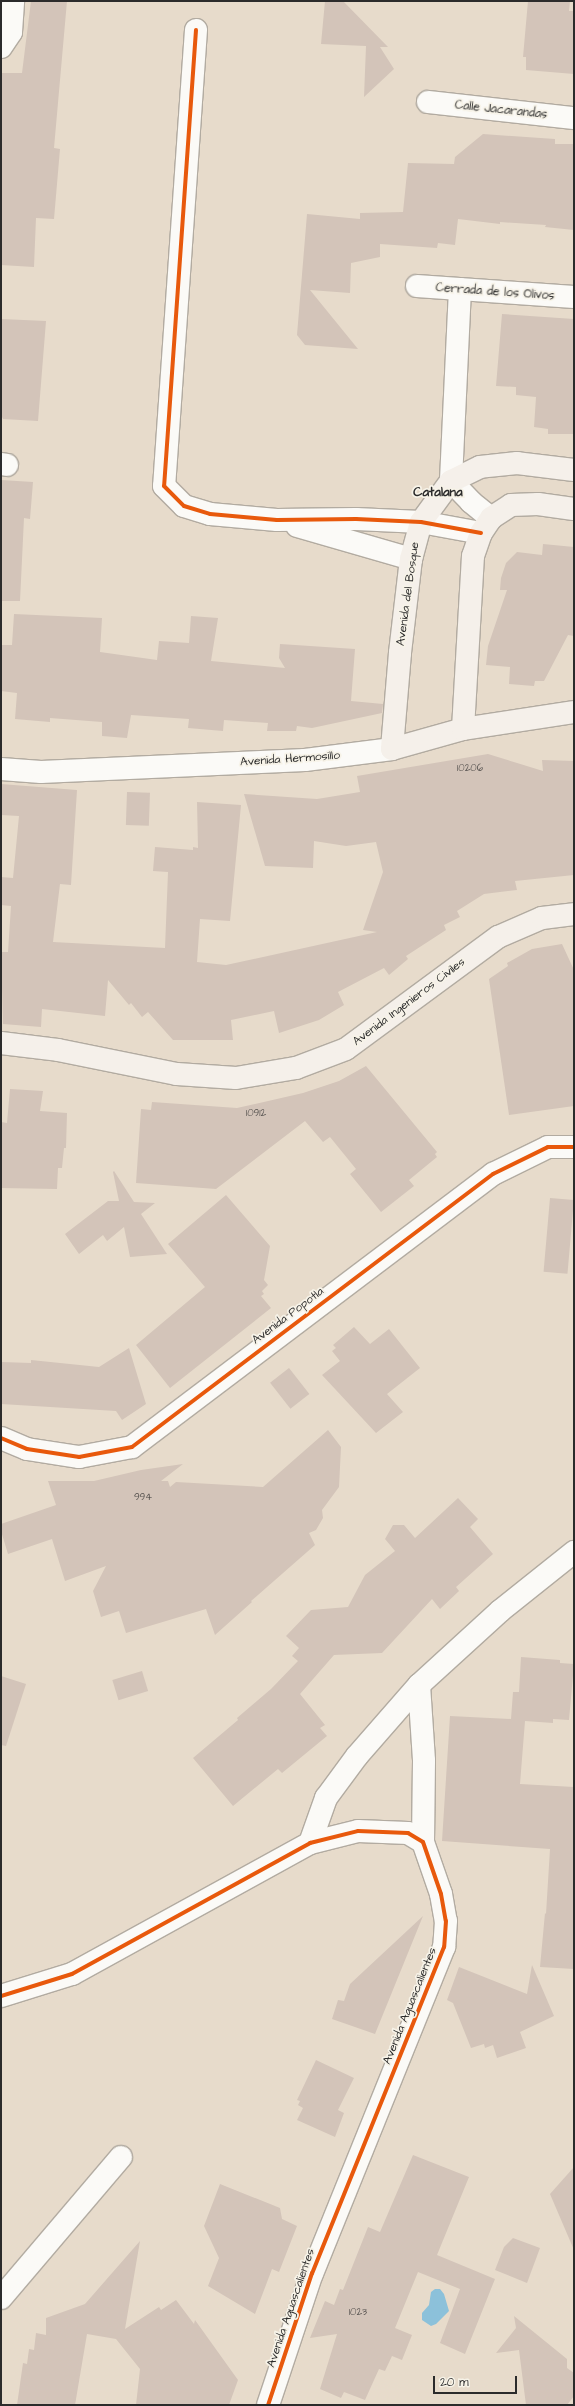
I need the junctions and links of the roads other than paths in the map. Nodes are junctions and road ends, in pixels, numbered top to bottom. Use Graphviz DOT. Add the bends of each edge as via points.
graph roads {
  1 [pos="13,1"];
  2 [pos="196,30"];
  3 [pos="1,48"];
  4 [pos="428,102"];
  5 [pos="574,118"];
  6 [pos="417,286"];
  7 [pos="460,289"];
  8 [pos="574,298"];
  9 [pos="574,470"];
  10 [pos="451,481"];
  11 [pos="574,509"];
  12 [pos="277,520"];
  13 [pos="421,522"];
  14 [pos="486,525"];
  15 [pos="411,559"];
  16 [pos="574,712"];
  17 [pos="463,729"];
  18 [pos="392,749"];
  19 [pos="1,769"];
  20 [pos="574,914"];
  21 [pos="1,1043"];
  22 [pos="574,1147"];
  23 [pos="1,1438"];
  24 [pos="574,1552"];
  25 [pos="419,1685"];
  26 [pos="422,1842"];
  27 [pos="310,1843"];
  28 [pos="1,1996"];
  29 [pos="121,2156"];
  30 [pos="1,2298"];
  31 [pos="268,2405"];
  1 -- 3 [label="street" via="11,32"];
  2 -- 12 [label="street" via="164,486 184,506 210,514"];
  4 -- 5 [label="street, Calle Jacarandas"];
  6 -- 7 [label="street, Cerrada de los Olivos"];
  7 -- 8 [label="street, Cerrada de los Olivos"];
  7 -- 10 [label="street"];
  9 -- 10 [label="street, Avenida del Bosque" via="517,463 480,467"];
  10 -- 13 [label="street, Avenida del Bosque"];
  10 -- 14 [label="street" via="471,502"];
  11 -- 14 [label="street" via="538,504 511,505"];
  12 -- 13 [label="street" via="356,519"];
  12 -- 15 [label="street"];
  13 -- 14 [label="street"];
  13 -- 15 [label="street, Avenida del Bosque"];
  14 -- 17 [label="street" via="473,556"];
  15 -- 18 [label="street, Avenida del Bosque"];
  16 -- 17 [label="street, Avenida Hermosillo"];
  17 -- 18 [label="street, Avenida Hermosillo"];
  18 -- 19 [label="street, Avenida Hermosillo" via="305,760 41,772"];
  20 -- 21 [label="street, Avenida Ingenieros Civiles" via="542,918 498,937 346,1048 296,1068 236,1078 177,1074 58,1050"];
  22 -- 23 [label="street, Avenida Popotla" via="548,1146 492,1174 132,1446 79,1457 27,1449"];
  24 -- 25 [label="street" via="500,1611"];
  25 -- 26 [label="street" via="424,1761"];
  25 -- 27 [label="street" via="357,1756 326,1798"];
  26 -- 27 [label="street" via="408,1833 358,1831"];
  26 -- 31 [label="street, Avenida Aguascalientes" via="441,1894 446,1921 444,1947 312,2273"];
  27 -- 28 [label="street" via="72,1974"];
  29 -- 30 [label="street"];
}
